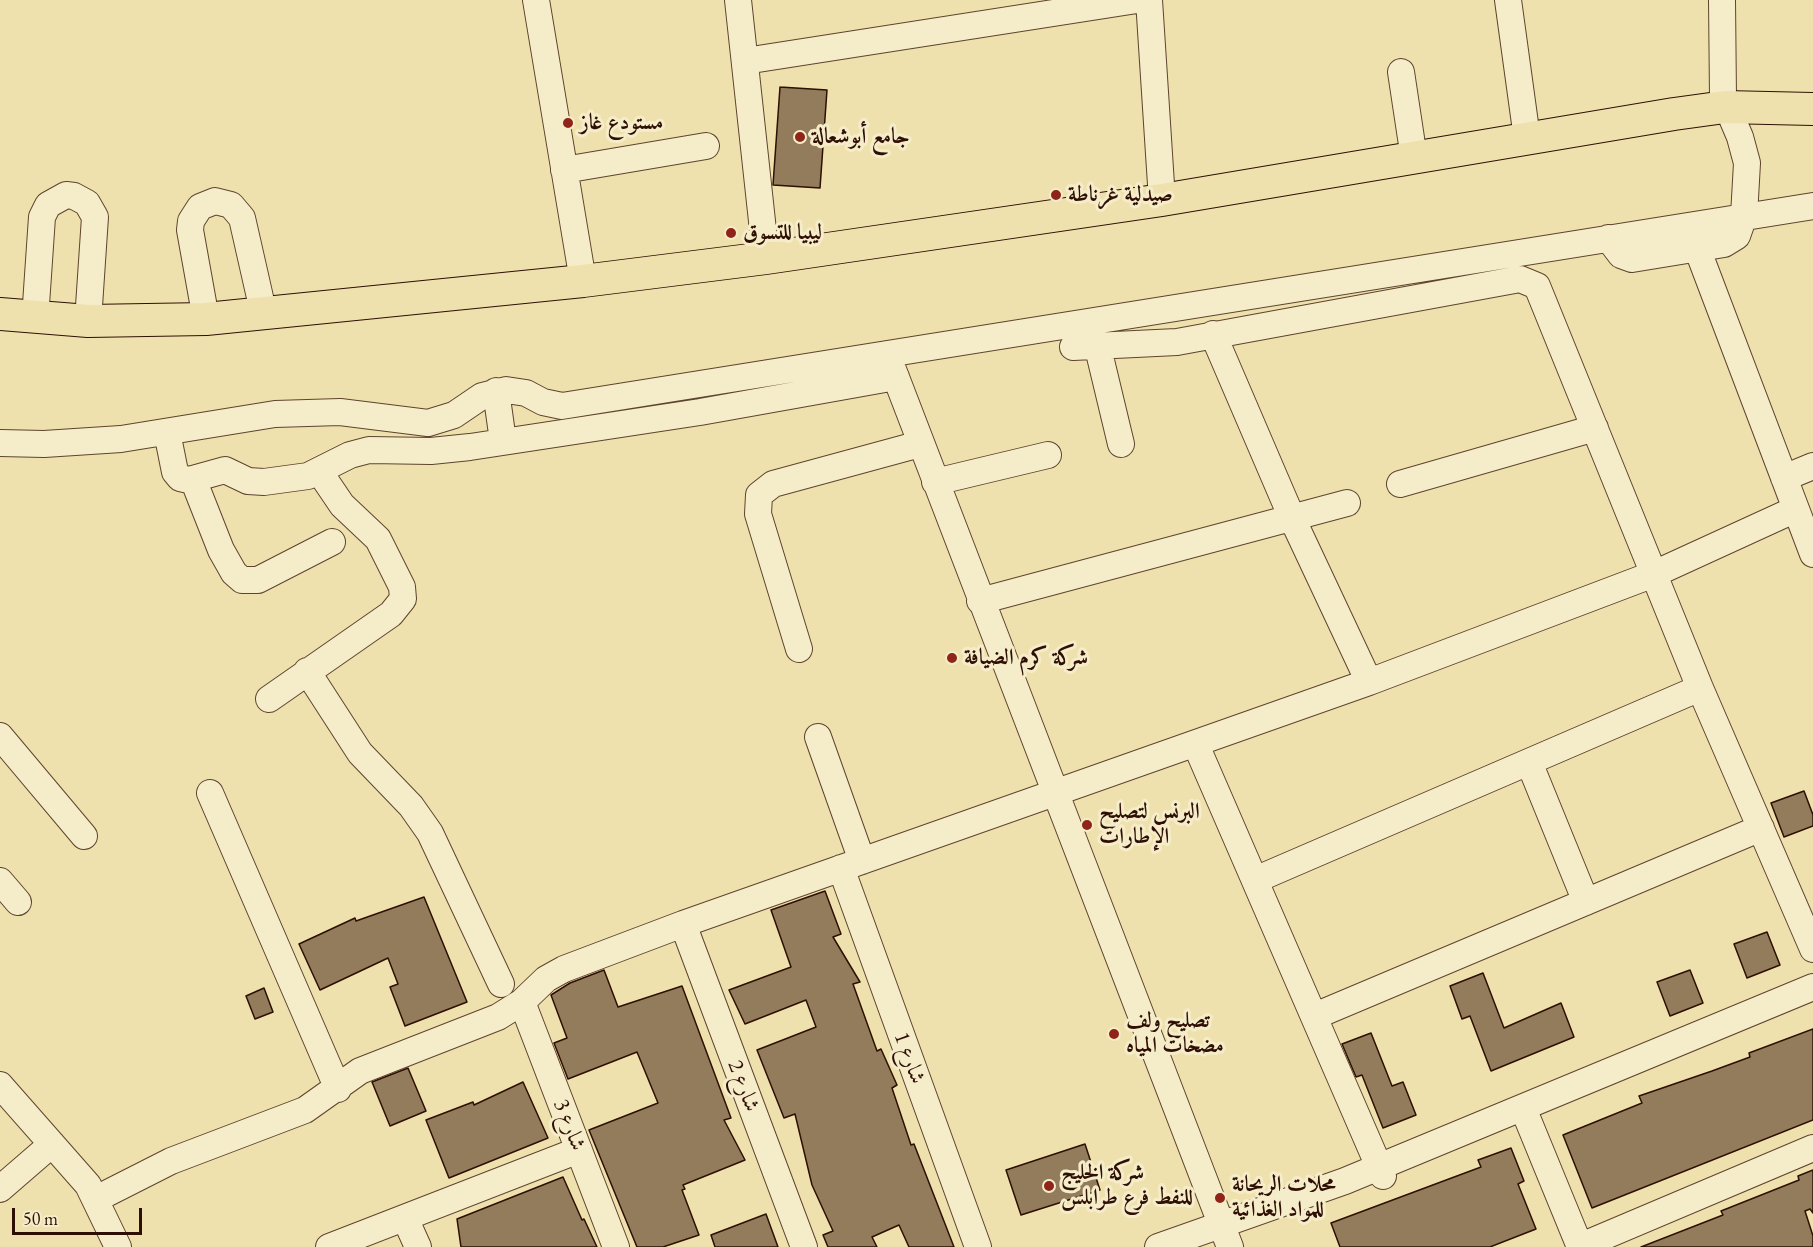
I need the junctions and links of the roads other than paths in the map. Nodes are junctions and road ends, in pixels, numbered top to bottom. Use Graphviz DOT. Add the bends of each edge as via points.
graph roads {
  1 [pos="536,0"];
  2 [pos="738,0"];
  3 [pos="1137,0"];
  4 [pos="1149,0"];
  5 [pos="1508,0"];
  6 [pos="1722,0"];
  7 [pos="745,61"];
  8 [pos="1401,72"];
  9 [pos="1725,107"];
  10 [pos="1813,109"];
  11 [pos="1527,138"];
  12 [pos="706,146"];
  13 [pos="1414,158"];
  14 [pos="564,170"];
  15 [pos="1162,200"];
  16 [pos="1813,206"];
  17 [pos="1744,216"];
  18 [pos="1608,238"];
  19 [pos="1697,248"];
  20 [pos="766,258"];
  21 [pos="584,281"];
  22 [pos="1150,312"];
  23 [pos="0,314"];
  24 [pos="264,315"];
  25 [pos="35,319"];
  26 [pos="206,319"];
  27 [pos="88,321"];
  28 [pos="1213,334"];
  29 [pos="1157,344"];
  30 [pos="892,365"];
  31 [pos="496,391"];
  32 [pos="1595,428"];
  33 [pos="167,432"];
  34 [pos="503,441"];
  35 [pos="0,444"];
  36 [pos="1121,444"];
  37 [pos="1017,447"];
  38 [pos="1048,455"];
  39 [pos="928,465"];
  40 [pos="1813,466"];
  41 [pos="319,471"];
  42 [pos="1784,478"];
  43 [pos="193,479"];
  44 [pos="1400,484"];
  45 [pos="1347,503"];
  46 [pos="1796,509"];
  47 [pos="1292,518"];
  48 [pos="332,542"];
  49 [pos="1813,554"];
  50 [pos="1654,574"];
  51 [pos="980,601"];
  52 [pos="799,648"];
  53 [pos="307,671"];
  54 [pos="1369,682"];
  55 [pos="1700,688"];
  56 [pos="269,699"];
  57 [pos="0,736"];
  58 [pos="818,737"];
  59 [pos="1196,745"];
  60 [pos="1529,762"];
  61 [pos="210,793"];
  62 [pos="1055,793"];
  63 [pos="1761,828"];
  64 [pos="84,836"];
  65 [pos="852,865"];
  66 [pos="1255,880"];
  67 [pos="0,881"];
  68 [pos="18,902"];
  69 [pos="1586,902"];
  70 [pos="682,924"];
  71 [pos="1813,949"];
  72 [pos="501,984"];
  73 [pos="1813,987"];
  74 [pos="1813,996"];
  75 [pos="522,1002"];
  76 [pos="1316,1016"];
  77 [pos="0,1085"];
  78 [pos="338,1089"];
  79 [pos="1525,1113"];
  80 [pos="52,1144"];
  81 [pos="1813,1148"];
  82 [pos="579,1150"];
  83 [pos="1381,1171"];
  84 [pos="0,1189"];
  85 [pos="96,1199"];
  86 [pos="405,1218"];
  87 [pos="1225,1236"];
  88 [pos="118,1247"];
  89 [pos="329,1247"];
  90 [pos="418,1247"];
  91 [pos="616,1247"];
  92 [pos="804,1247"];
  93 [pos="978,1247"];
  94 [pos="1158,1247"];
  95 [pos="1187,1247"];
  96 [pos="1580,1247"];
  1 -- 14 [label="street"];
  2 -- 7 [label="street"];
  3 -- 7 [label="street"];
  4 -- 15 [label="street"];
  5 -- 11 [label="street"];
  6 -- 9 [label="street"];
  7 -- 20 [label="street"];
  8 -- 13 [label="street"];
  9 -- 10 [label="main road"];
  9 -- 11 [label="main road"];
  9 -- 17 [label="street" via="1747,163"];
  11 -- 13 [label="main road"];
  12 -- 14 [label="street"];
  13 -- 15 [label="main road"];
  14 -- 21 [label="street"];
  15 -- 20 [label="main road"];
  16 -- 17 [label="street"];
  17 -- 18 [label="street"];
  17 -- 19 [label="street" via="1734,240"];
  18 -- 19 [label="street" via="1621,255 1632,259"];
  18 -- 22 [label="street"];
  19 -- 42 [label="street"];
  20 -- 21 [label="main road"];
  21 -- 24 [label="main road"];
  22 -- 29 [label="street"];
  22 -- 30 [label="street"];
  23 -- 25 [label="main road"];
  24 -- 26 [label="main road"];
  24 -- 26 [label="street" via="242,218 231,205 216,201 200,207 190,230"];
  25 -- 27 [label="main road"];
  25 -- 27 [label="street" via="42,217 48,205 66,195 87,203 95,217"];
  26 -- 27 [label="main road"];
  28 -- 29 [label="street"];
  28 -- 32 [label="street" via="1526,280 1541,292"];
  28 -- 47 [label="street"];
  29 -- 36 [label="street" via="1085,345"];
  30 -- 31 [label="street" via="562,406 516,391"];
  30 -- 34 [label="street" via="689,413"];
  30 -- 39 [label="street"];
  31 -- 33 [label="street" via="476,399 454,416 428,423 375,415 304,412 246,417"];
  31 -- 34 [label="street"];
  32 -- 44 [label="street"];
  32 -- 50 [label="street"];
  33 -- 35 [label="street" via="82,442"];
  33 -- 43 [label="street" via="175,472 185,480"];
  34 -- 41 [label="street" via="450,450 369,450"];
  37 -- 39 [label="street"];
  38 -- 39 [label="street"];
  39 -- 51 [label="street"];
  39 -- 52 [label="street" via="773,484 759,495 758,514"];
  40 -- 42 [label="street"];
  41 -- 43 [label="street" via="264,482 248,481 225,470"];
  41 -- 53 [label="street" via="337,500 378,539 403,593 396,610"];
  42 -- 46 [label="street"];
  43 -- 48 [label="street" via="221,550 242,580 258,580"];
  45 -- 47 [label="street"];
  46 -- 49 [label="street"];
  46 -- 50 [label="street"];
  47 -- 51 [label="street"];
  47 -- 54 [label="street"];
  50 -- 54 [label="street"];
  50 -- 55 [label="street"];
  51 -- 62 [label="street"];
  53 -- 56 [label="street"];
  53 -- 72 [label="street" via="360,753 430,833"];
  54 -- 59 [label="street"];
  55 -- 60 [label="street"];
  55 -- 63 [label="street"];
  57 -- 64 [label="street"];
  58 -- 65 [label="street, شارع 1"];
  59 -- 62 [label="street"];
  59 -- 66 [label="street"];
  60 -- 66 [label="street"];
  60 -- 69 [label="street"];
  61 -- 78 [label="street"];
  62 -- 65 [label="street"];
  62 -- 87 [label="street"];
  63 -- 69 [label="street"];
  63 -- 71 [label="street"];
  65 -- 70 [label="street"];
  65 -- 93 [label="street, شارع 1"];
  66 -- 76 [label="street"];
  67 -- 68 [label="street"];
  69 -- 76 [label="street"];
  70 -- 75 [label="street" via="555,973"];
  70 -- 92 [label="street, شارع 2"];
  73 -- 79 [label="street"];
  74 -- 79 [label="street"];
  75 -- 78 [label="street" via="498,1017 360,1071"];
  75 -- 82 [label="street, شارع 3"];
  76 -- 83 [label="street"];
  77 -- 80 [label="street"];
  78 -- 85 [label="street" via="305,1110 171,1161"];
  79 -- 83 [label="street"];
  79 -- 96 [label="street"];
  80 -- 84 [label="street"];
  80 -- 85 [label="street"];
  81 -- 96 [label="street"];
  82 -- 86 [label="street"];
  82 -- 91 [label="street, شارع 3"];
  83 -- 87 [label="street"];
  85 -- 88 [label="street"];
  86 -- 89 [label="street"];
  86 -- 90 [label="street"];
  87 -- 94 [label="street"];
  87 -- 95 [label="street"];
}
